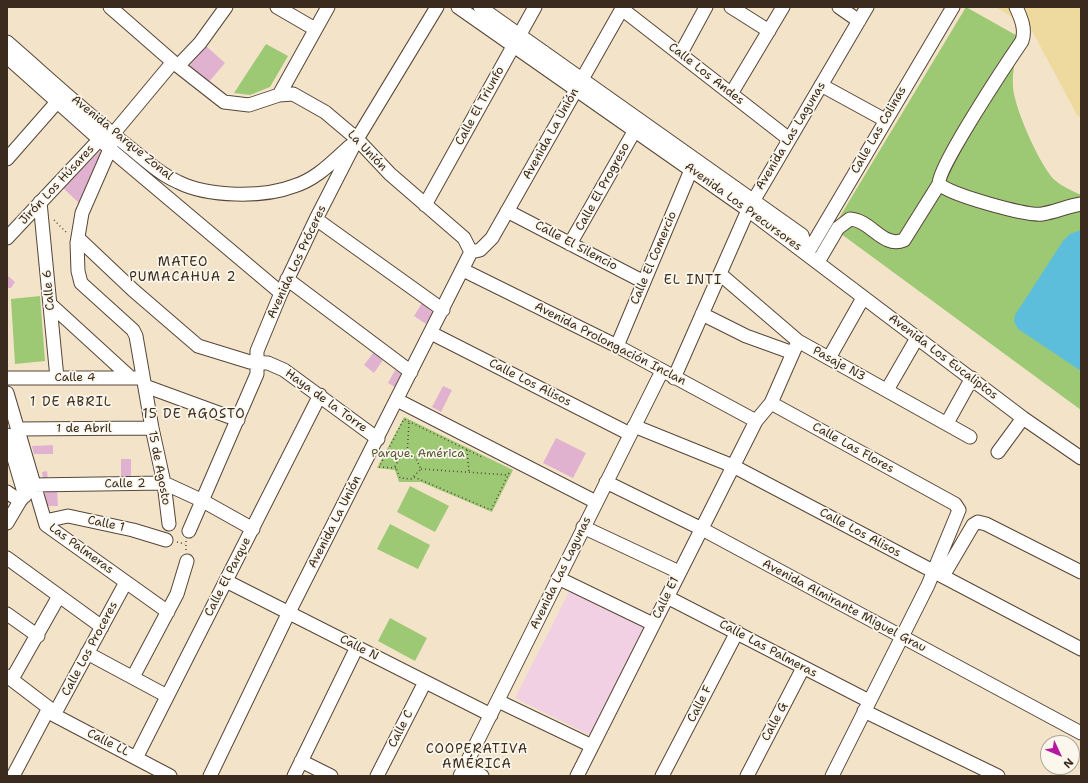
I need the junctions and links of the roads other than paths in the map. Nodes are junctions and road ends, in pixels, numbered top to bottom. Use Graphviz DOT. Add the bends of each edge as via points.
graph roads {
  1 [pos="110,7"];
  2 [pos="226,7"];
  3 [pos="277,7"];
  4 [pos="328,7"];
  5 [pos="437,7"];
  6 [pos="458,7"];
  7 [pos="480,7"];
  8 [pos="535,7"];
  9 [pos="706,7"];
  10 [pos="731,7"];
  11 [pos="783,7"];
  12 [pos="839,7"];
  13 [pos="867,7"];
  14 [pos="953,7"];
  15 [pos="1016,7"];
  16 [pos="622,8"];
  17 [pos="859,21"];
  18 [pos="315,30"];
  19 [pos="769,31"];
  20 [pos="517,40"];
  21 [pos="7,42"];
  22 [pos="681,53"];
  23 [pos="9,64"];
  24 [pos="175,64"];
  25 [pos="579,84"];
  26 [pos="821,85"];
  27 [pos="731,94"];
  28 [pos="279,95"];
  29 [pos="57,102"];
  30 [pos="885,120"];
  31 [pos="635,130"];
  32 [pos="113,134"];
  33 [pos="100,139"];
  34 [pos="357,139"];
  35 [pos="789,139"];
  36 [pos="110,149"];
  37 [pos="7,158"];
  38 [pos="691,170"];
  39 [pos="939,184"];
  40 [pos="1081,204"];
  41 [pos="41,205"];
  42 [pos="425,205"];
  43 [pos="751,205"];
  44 [pos="507,211"];
  45 [pos="316,219"];
  46 [pos="7,238"];
  47 [pos="77,241"];
  48 [pos="570,244"];
  49 [pos="471,252"];
  50 [pos="807,254"];
  51 [pos="818,262"];
  52 [pos="463,270"];
  53 [pos="720,274"];
  54 [pos="287,279"];
  55 [pos="644,282"];
  56 [pos="281,293"];
  57 [pos="863,298"];
  58 [pos="50,304"];
  59 [pos="443,310"];
  60 [pos="702,314"];
  61 [pos="431,333"];
  62 [pos="917,338"];
  63 [pos="798,340"];
  64 [pos="617,346"];
  65 [pos="793,353"];
  66 [pos="829,358"];
  67 [pos="257,362"];
  68 [pos="662,371"];
  69 [pos="411,372"];
  70 [pos="7,378"];
  71 [pos="57,378"];
  72 [pos="674,378"];
  73 [pos="972,378"];
  74 [pos="140,381"];
  75 [pos="887,390"];
  76 [pos="7,393"];
  77 [pos="320,395"];
  78 [pos="397,400"];
  79 [pos="771,403"];
  80 [pos="1023,418"];
  81 [pos="238,420"];
  82 [pos="756,421"];
  83 [pos="947,423"];
  84 [pos="152,428"];
  85 [pos="632,430"];
  86 [pos="12,432"];
  87 [pos="970,437"];
  88 [pos="378,439"];
  89 [pos="998,452"];
  90 [pos="1081,458"];
  91 [pos="733,466"];
  92 [pos="606,482"];
  93 [pos="164,483"];
  94 [pos="33,485"];
  95 [pos="7,492"];
  96 [pos="22,498"];
  97 [pos="203,501"];
  98 [pos="596,502"];
  99 [pos="45,521"];
  100 [pos="7,523"];
  101 [pos="169,524"];
  102 [pos="583,527"];
  103 [pos="253,529"];
  104 [pos="702,529"];
  105 [pos="189,531"];
  106 [pos="166,540"];
  107 [pos="7,558"];
  108 [pos="188,561"];
  109 [pos="679,572"];
  110 [pos="1081,572"];
  111 [pos="938,574"];
  112 [pos="558,578"];
  113 [pos="226,581"];
  114 [pos="126,582"];
  115 [pos="59,596"];
  116 [pos="667,596"];
  117 [pos="168,612"];
  118 [pos="289,612"];
  119 [pos="7,614"];
  120 [pos="653,624"];
  121 [pos="102,627"];
  122 [pos="737,632"];
  123 [pos="38,636"];
  124 [pos="901,637"];
  125 [pos="357,647"];
  126 [pos="1081,649"];
  127 [pos="87,653"];
  128 [pos="803,668"];
  129 [pos="133,677"];
  130 [pos="10,678"];
  131 [pos="426,682"];
  132 [pos="167,696"];
  133 [pos="498,701"];
  134 [pos="866,706"];
  135 [pos="52,712"];
  136 [pos="491,715"];
  137 [pos="1081,733"];
  138 [pos="592,746"];
  139 [pos="136,758"];
  140 [pos="301,761"];
  141 [pos="462,771"];
  142 [pos="7,774"];
  143 [pos="12,776"];
  144 [pos="170,776"];
  145 [pos="210,776"];
  146 [pos="294,776"];
  147 [pos="331,776"];
  148 [pos="377,776"];
  149 [pos="482,776"];
  150 [pos="577,776"];
  151 [pos="662,776"];
  152 [pos="747,776"];
  153 [pos="832,776"];
  154 [pos="998,776"];
  1 -- 24 [label="street"];
  2 -- 24 [label="street, Jirón Los Húsares" via="200,43"];
  3 -- 18 [label="street"];
  4 -- 18 [label="street"];
  5 -- 34 [label="street, Avenida Los Próceres"];
  6 -- 20 [label="street, Avenida Los Precursores"];
  7 -- 20 [label="street, Avenida Los Precursores"];
  8 -- 20 [label="street, Calle El Triunfo"];
  9 -- 22 [label="street"];
  10 -- 19 [label="street"];
  11 -- 19 [label="street"];
  12 -- 17 [label="street"];
  13 -- 17 [label="street, Avenida Las Lagunas"];
  14 -- 30 [label="street, Calle Las Colinas"];
  15 -- 39 [label="street" via="1024,28 1022,41 953,152 940,176"];
  16 -- 22 [label="street, Calle Los Andes"];
  16 -- 25 [label="street, Avenida La Unión"];
  17 -- 26 [label="street, Avenida Las Lagunas"];
  18 -- 28 [label="street"];
  19 -- 27 [label="street"];
  20 -- 25 [label="street, Avenida Los Precursores"];
  20 -- 42 [label="street, Calle El Triunfo"];
  21 -- 32 [label="street, Avenida Parque Zonal"];
  22 -- 27 [label="street, Calle Los Andes"];
  23 -- 29 [label="street, Avenida Parque Zonal"];
  24 -- 28 [label="street, La Unión" via="224,102 249,105"];
  24 -- 32 [label="street, Jirón Los Húsares"];
  25 -- 31 [label="street, Avenida Los Precursores"];
  25 -- 43 [label="street, Avenida Los Precursores"];
  25 -- 44 [label="street, Avenida La Unión"];
  26 -- 30 [label="street"];
  26 -- 35 [label="street, Avenida Las Lagunas"];
  27 -- 35 [label="street, Calle Los Andes"];
  28 -- 34 [label="street, La Unión" via="293,94 325,112"];
  29 -- 33 [label="street, Avenida Parque Zonal"];
  29 -- 37 [label="street"];
  30 -- 50 [label="street, Calle Las Colinas"];
  31 -- 38 [label="street, Avenida Los Precursores"];
  31 -- 48 [label="street, Calle El Progreso"];
  32 -- 33 [label="street, Jirón Los Húsares"];
  32 -- 34 [label="street, Avenida Parque Zonal" via="162,174 179,183 215,192 259,194 294,186 323,171"];
  32 -- 36 [label="street, 15 de Agosto"];
  33 -- 36 [label="street, Avenida Parque Zonal"];
  33 -- 41 [label="street, Jirón Los Húsares"];
  34 -- 42 [label="street, La Unión" via="390,174"];
  34 -- 45 [label="street, Avenida Los Próceres"];
  35 -- 43 [label="street, Avenida Las Lagunas"];
  36 -- 47 [label="street, 15 de Agosto" via="82,213"];
  36 -- 56 [label="street, Avenida Parque Zonal"];
  38 -- 43 [label="street, Avenida Los Precursores"];
  38 -- 55 [label="street, Calle El Comercio"];
  39 -- 40 [label="street" via="1021,212 1042,214"];
  39 -- 51 [label="street" via="904,240 887,240 862,222 850,219 838,228"];
  41 -- 46 [label="street, Jirón Los Húsares"];
  41 -- 58 [label="street, Calle 6"];
  42 -- 49 [label="street, La Unión" via="464,238"];
  43 -- 50 [label="street, Avenida Los Precursores" via="802,235"];
  43 -- 53 [label="street, Avenida Las Lagunas"];
  44 -- 48 [label="street, Calle El Silencio"];
  44 -- 49 [label="street, Avenida La Unión" via="487,245"];
  45 -- 54 [label="street, Avenida Los Próceres"];
  45 -- 59 [label="street"];
  47 -- 67 [label="street, Haya de la Torre" via="198,346"];
  47 -- 74 [label="street, 15 de Agosto" via="79,280 133,330 138,342"];
  48 -- 55 [label="street, Calle El Silencio"];
  49 -- 52 [label="street"];
  50 -- 51 [label="street, Avenida Los Eucaliptos"];
  51 -- 57 [label="street, Avenida Los Eucaliptos"];
  52 -- 59 [label="street, Avenida La Unión"];
  52 -- 64 [label="street, Avenida Prolongación Inclan"];
  53 -- 60 [label="street, Avenida Las Lagunas"];
  53 -- 63 [label="street, Pasaje N3"];
  54 -- 56 [label="street, Avenida Los Próceres"];
  54 -- 69 [label="street"];
  55 -- 64 [label="street, Calle El Comercio"];
  56 -- 67 [label="street, Avenida Los Próceres" via="257,352"];
  57 -- 62 [label="street, Avenida Los Eucaliptos"];
  57 -- 66 [label="street"];
  58 -- 71 [label="street, Calle 6"];
  58 -- 74 [label="street"];
  59 -- 61 [label="street, Avenida La Unión"];
  60 -- 65 [label="street" via="746,336"];
  60 -- 72 [label="street, Avenida Las Lagunas"];
  61 -- 69 [label="street, Avenida La Unión"];
  61 -- 85 [label="street, Calle Los Alisos"];
  62 -- 73 [label="street, Avenida Los Eucaliptos"];
  62 -- 75 [label="street"];
  63 -- 65 [label="street"];
  63 -- 66 [label="street, Pasaje N3"];
  64 -- 68 [label="street, Avenida Prolongación Inclan"];
  65 -- 79 [label="street"];
  66 -- 75 [label="street, Pasaje N3"];
  67 -- 77 [label="street, Haya de la Torre" via="268,363 284,370"];
  67 -- 81 [label="street, Avenida Los Próceres" via="257,374"];
  68 -- 72 [label="street, Avenida Prolongación Inclan"];
  68 -- 85 [label="street, Avenida Las Lagunas"];
  69 -- 78 [label="street, Avenida La Unión"];
  70 -- 71 [label="street, Calle 4"];
  71 -- 74 [label="street, Calle 4"];
  72 -- 82 [label="street, Avenida Prolongación Inclan"];
  73 -- 80 [label="street, Avenida Los Eucaliptos"];
  73 -- 83 [label="street"];
  74 -- 81 [label="street"];
  74 -- 84 [label="street, 15 de Agosto"];
  75 -- 83 [label="street, Pasaje N3"];
  76 -- 86 [label="street, Las Palmeras"];
  77 -- 88 [label="street, Haya de la Torre"];
  77 -- 103 [label="street, Calle El Parque"];
  78 -- 88 [label="street, Avenida La Unión"];
  78 -- 98 [label="street"];
  79 -- 82 [label="street"];
  79 -- 111 [label="street, Calle Las Flores" via="958,507 958,514"];
  80 -- 89 [label="street"];
  80 -- 90 [label="street, Avenida Los Eucaliptos"];
  81 -- 97 [label="street, Avenida Los Próceres"];
  82 -- 91 [label="street, Calle E1"];
  83 -- 87 [label="street, Pasaje N3"];
  84 -- 86 [label="street, 1 de Abril"];
  84 -- 93 [label="street, 15 de Agosto"];
  85 -- 91 [label="street, Calle Los Alisos"];
  85 -- 92 [label="street, Avenida Las Lagunas"];
  86 -- 94 [label="street, Las Palmeras"];
  86 -- 96 [label="street"];
  88 -- 118 [label="street, Avenida La Unión"];
  91 -- 104 [label="street, Calle E1"];
  91 -- 111 [label="street, Calle Los Alisos"];
  92 -- 98 [label="street, Avenida Las Lagunas"];
  92 -- 104 [label="street, Avenida Almirante Miguel Grau"];
  93 -- 94 [label="street, Calle 2"];
  93 -- 97 [label="street, Calle 2"];
  93 -- 101 [label="street, 15 de Agosto"];
  94 -- 96 [label="street"];
  94 -- 99 [label="street, Las Palmeras"];
  95 -- 96 [label="street"];
  96 -- 100 [label="street"];
  97 -- 103 [label="street, Calle 2"];
  97 -- 105 [label="street, Avenida Los Próceres"];
  98 -- 102 [label="street, Avenida Las Lagunas"];
  99 -- 106 [label="street, Calle 1" via="68,516"];
  99 -- 114 [label="street, Las Palmeras"];
  102 -- 109 [label="street"];
  102 -- 112 [label="street, Avenida Las Lagunas"];
  103 -- 113 [label="street, Calle El Parque"];
  104 -- 109 [label="street, Calle E1"];
  104 -- 124 [label="street, Avenida Almirante Miguel Grau"];
  107 -- 115 [label="street"];
  108 -- 117 [label="street"];
  109 -- 116 [label="street, Calle E1"];
  110 -- 111 [label="street" via="978,522 973,525"];
  111 -- 124 [label="street"];
  111 -- 126 [label="street, Calle Los Alisos"];
  112 -- 120 [label="street"];
  112 -- 133 [label="street, Avenida Las Lagunas"];
  113 -- 118 [label="street, Calle N"];
  113 -- 132 [label="street, Calle El Parque"];
  114 -- 117 [label="street, Las Palmeras"];
  114 -- 121 [label="street, Calle Los Proceres"];
  115 -- 121 [label="street"];
  115 -- 123 [label="street"];
  116 -- 120 [label="street, Calle E1"];
  116 -- 122 [label="street, Calle Las Palmeras"];
  117 -- 129 [label="street"];
  118 -- 125 [label="street, Calle N"];
  118 -- 145 [label="street, Avenida La Unión"];
  119 -- 123 [label="street"];
  120 -- 138 [label="street, Calle E1"];
  121 -- 127 [label="street, Calle Los Proceres"];
  122 -- 128 [label="street, Calle Las Palmeras"];
  122 -- 151 [label="street, Calle F"];
  123 -- 130 [label="street"];
  124 -- 134 [label="street"];
  124 -- 137 [label="street, Avenida Almirante Miguel Grau"];
  125 -- 131 [label="street, Calle N"];
  125 -- 140 [label="street"];
  127 -- 129 [label="street"];
  127 -- 135 [label="street, Calle Los Proceres"];
  128 -- 134 [label="street, Calle Las Palmeras"];
  128 -- 152 [label="street, Calle G"];
  129 -- 132 [label="street"];
  130 -- 135 [label="street, Calle LL"];
  131 -- 136 [label="street, Calle N"];
  131 -- 148 [label="street, Calle C"];
  132 -- 139 [label="street, Calle El Parque"];
  133 -- 136 [label="street, Avenida Las Lagunas"];
  133 -- 138 [label="street"];
  134 -- 153 [label="street"];
  134 -- 154 [label="street, Calle Las Palmeras"];
  135 -- 139 [label="street, Calle LL"];
  135 -- 143 [label="street, Calle Los Proceres"];
  136 -- 141 [label="street, Avenida Las Lagunas"];
  138 -- 150 [label="street, Calle E1"];
  139 -- 144 [label="street, Calle LL"];
  140 -- 146 [label="street"];
  140 -- 147 [label="street"];
  141 -- 149 [label="street"];
  142 -- 143 [label="street"];
}
